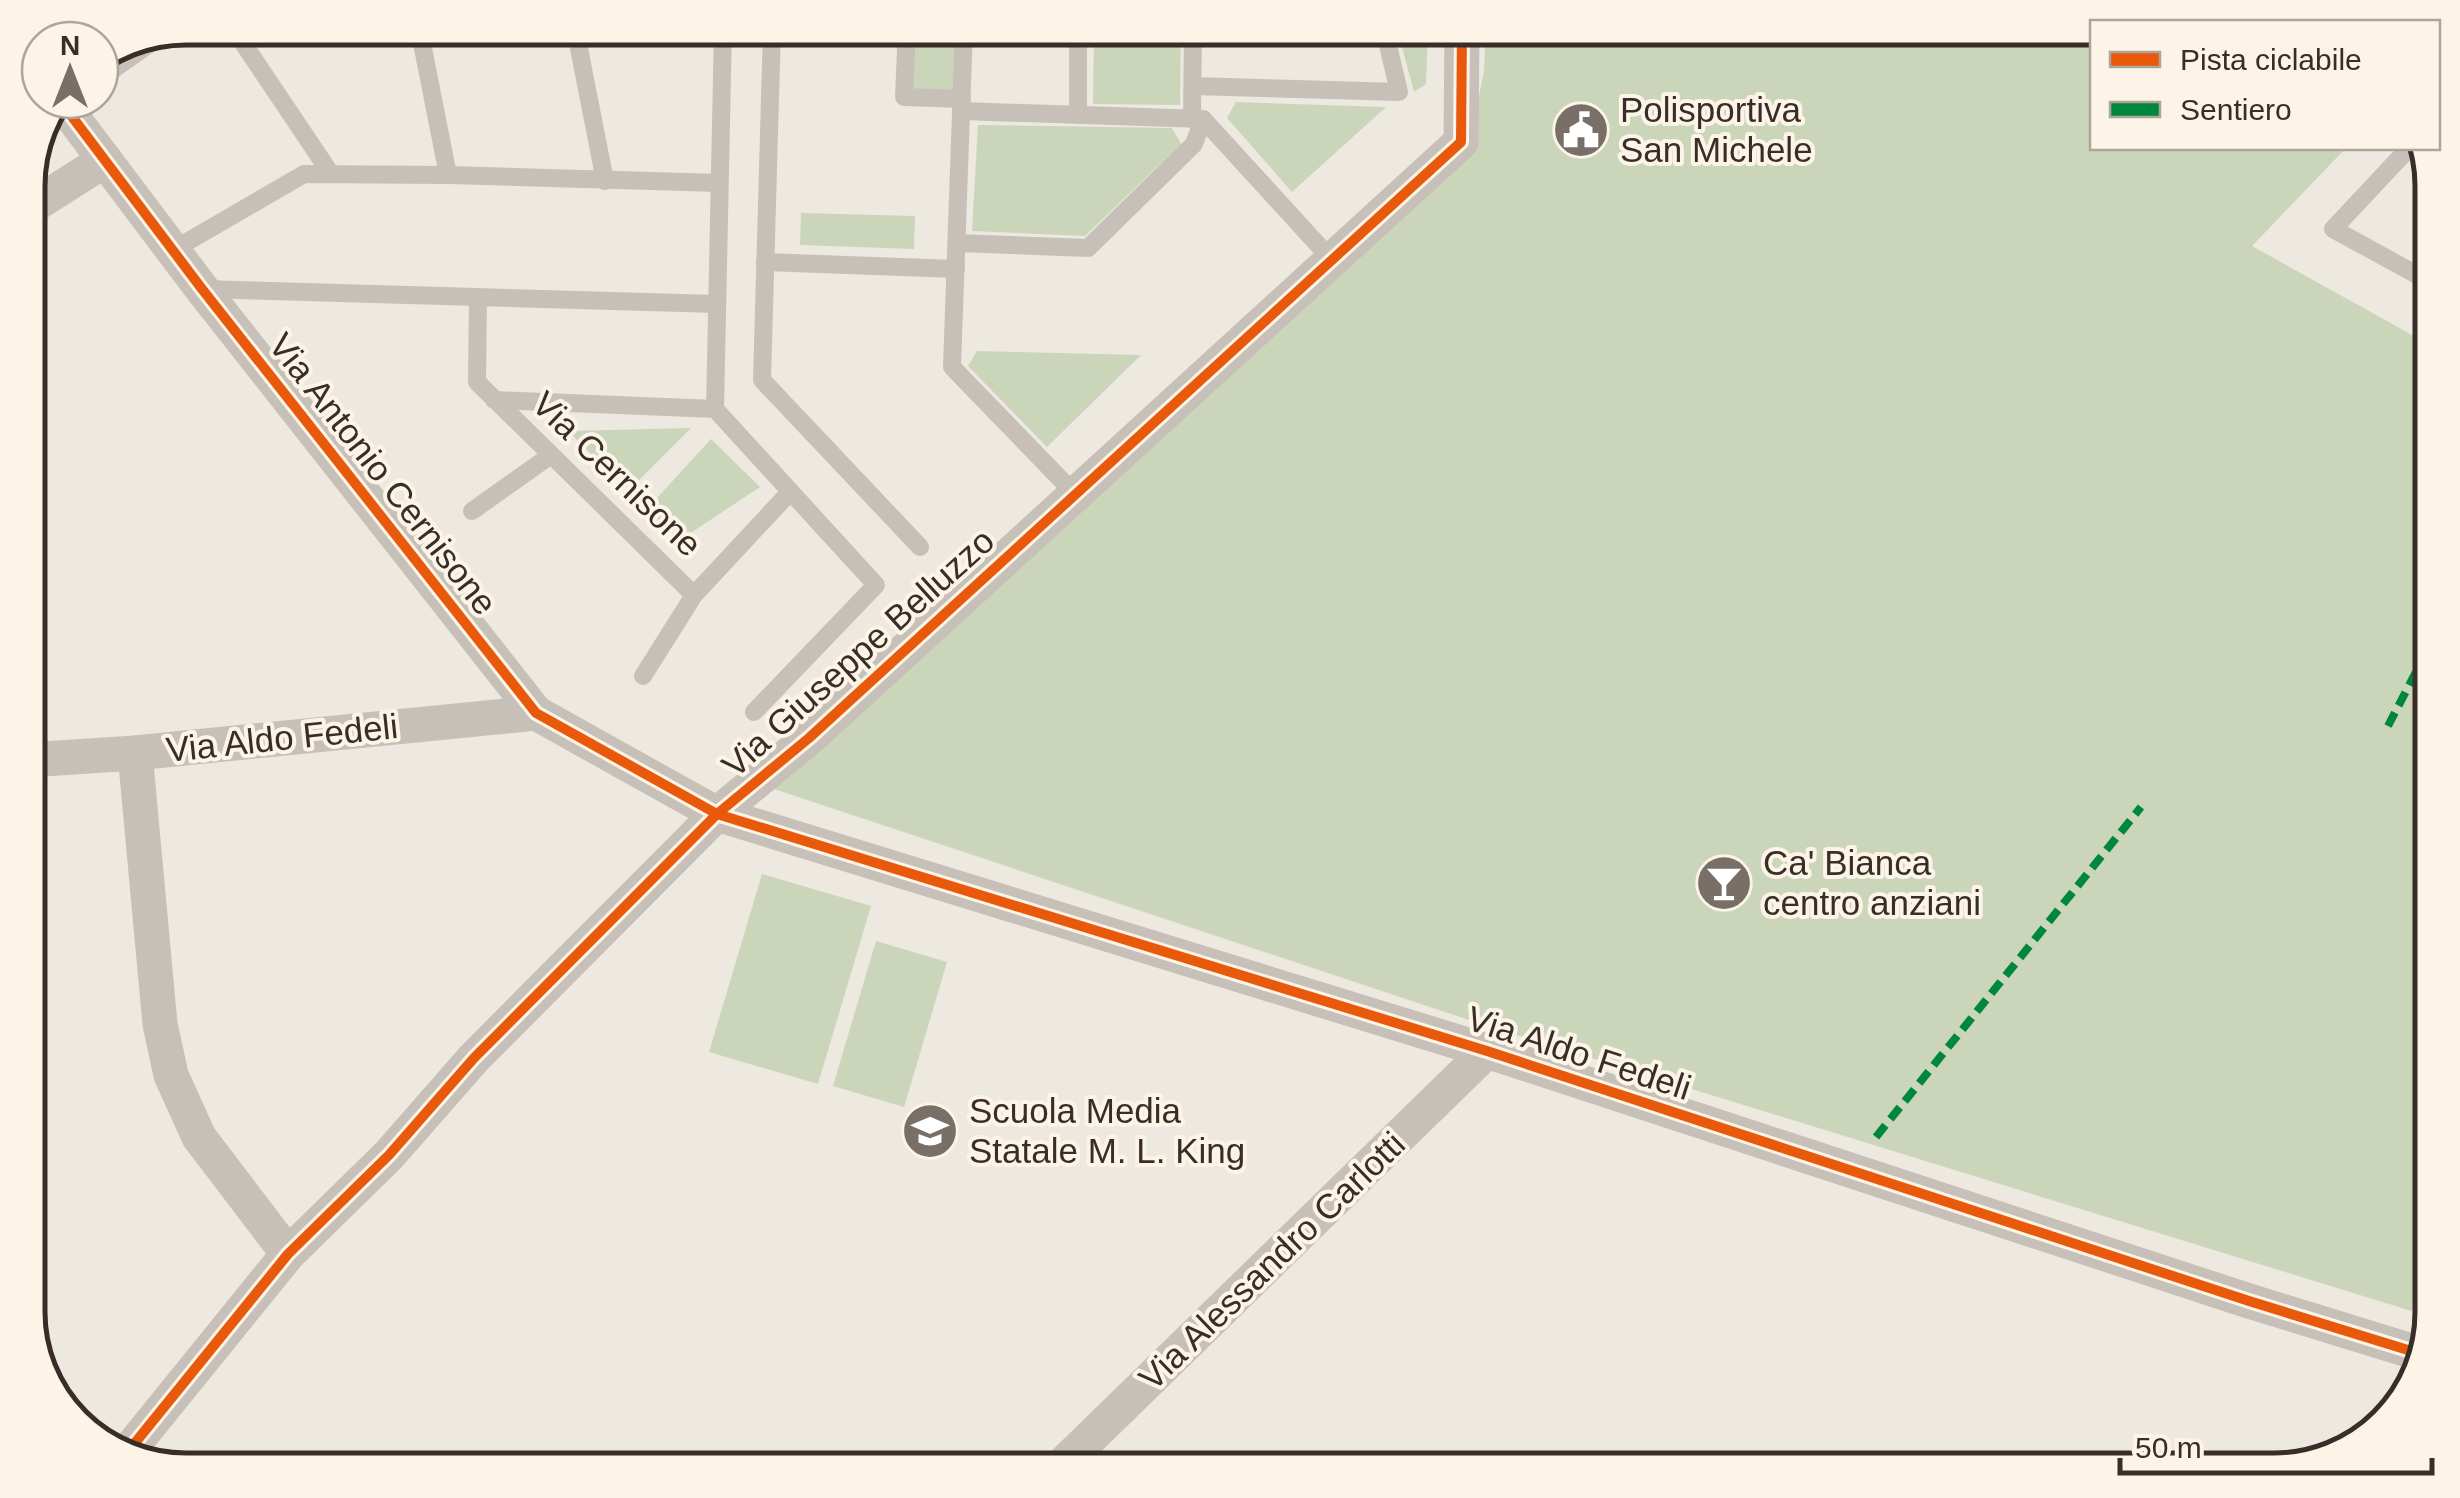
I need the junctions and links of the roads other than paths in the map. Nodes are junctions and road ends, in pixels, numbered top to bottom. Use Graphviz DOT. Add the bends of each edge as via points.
graph roads {
  1 [pos="244,45"];
  2 [pos="421,45"];
  3 [pos="578,45"];
  4 [pos="723,45"];
  5 [pos="772,45"];
  6 [pos="906,45"];
  7 [pos="964,45"];
  8 [pos="1078,45"];
  9 [pos="1193,45"];
  10 [pos="1388,45"];
  11 [pos="1462,45"];
  12 [pos="1192,86"];
  13 [pos="962,105"];
  14 [pos="1078,115"];
  15 [pos="1198,119"];
  16 [pos="77,120"];
  17 [pos="2407,150"];
  18 [pos="105,160"];
  19 [pos="331,174"];
  20 [pos="448,175"];
  21 [pos="605,180"];
  22 [pos="719,183"];
  23 [pos="45,198"];
  24 [pos="957,243"];
  25 [pos="173,250"];
  26 [pos="1332,260"];
  27 [pos="766,262"];
  28 [pos="956,269"];
  29 [pos="2415,274"];
  30 [pos="202,289"];
  31 [pos="478,297"];
  32 [pos="717,304"];
  33 [pos="494,400"];
  34 [pos="715,409"];
  35 [pos="551,455"];
  36 [pos="790,492"];
  37 [pos="1075,494"];
  38 [pos="472,511"];
  39 [pos="920,547"];
  40 [pos="694,595"];
  41 [pos="643,676"];
  42 [pos="754,712"];
  43 [pos="536,713"];
  44 [pos="135,753"];
  45 [pos="45,759"];
  46 [pos="717,814"];
  47 [pos="1487,1051"];
  48 [pos="288,1254"];
  49 [pos="2410,1350"];
  50 [pos="135,1443"];
  51 [pos="1074,1453"];
  1 -- 19 [label="lane"];
  2 -- 20 [label="lane"];
  3 -- 21 [label="lane"];
  4 -- 22 [label="lane"];
  5 -- 27 [label="lane"];
  6 -- 13 [label="lane" via="904,97"];
  7 -- 13 [label="lane"];
  8 -- 14 [label="lane"];
  9 -- 12 [label="lane"];
  10 -- 12 [label="lane" via="1399,92"];
  11 -- 26 [label="street, Via Giuseppe Belluzzo" via="1461,142"];
  12 -- 15 [label="lane"];
  13 -- 14 [label="lane"];
  13 -- 24 [label="lane"];
  14 -- 15 [label="lane"];
  15 -- 24 [label="lane" via="1194,144 1088,248"];
  15 -- 26 [label="lane"];
  16 -- 18 [label="street, Via Antonio Cernisone"];
  17 -- 29 [label="lane" via="2333,229"];
  18 -- 23 [label="street"];
  18 -- 25 [label="street, Via Antonio Cernisone"];
  19 -- 20 [label="lane"];
  19 -- 25 [label="lane" via="304,174"];
  20 -- 21 [label="lane"];
  21 -- 22 [label="lane"];
  22 -- 32 [label="lane"];
  24 -- 28 [label="lane"];
  25 -- 30 [label="street, Via Antonio Cernisone"];
  26 -- 37 [label="street, Via Giuseppe Belluzzo"];
  27 -- 28 [label="lane"];
  27 -- 39 [label="lane" via="762,380"];
  28 -- 37 [label="lane" via="952,368"];
  30 -- 31 [label="lane"];
  30 -- 43 [label="street, Via Antonio Cernisone"];
  31 -- 32 [label="lane"];
  31 -- 33 [label="lane, Via Cernisone" via="477,382"];
  32 -- 34 [label="lane"];
  33 -- 34 [label="lane, Via Cernisone"];
  33 -- 35 [label="lane, Via Cernisone"];
  34 -- 36 [label="lane"];
  35 -- 38 [label="lane"];
  35 -- 40 [label="lane, Via Cernisone"];
  36 -- 40 [label="lane, Via Cernisone"];
  36 -- 42 [label="lane" via="876,585"];
  37 -- 46 [label="street, Via Giuseppe Belluzzo"];
  40 -- 41 [label="lane, Via Cernisone"];
  43 -- 44 [label="street, Via Aldo Fedeli"];
  43 -- 46 [label="street, Via Antonio Cernisone"];
  44 -- 45 [label="street, Via Aldo Fedeli"];
  44 -- 48 [label="street" via="160,1024 171,1074 199,1137"];
  46 -- 47 [label="street, Via Aldo Fedeli"];
  46 -- 48 [label="street, Via Giuseppe Belluzzo"];
  47 -- 49 [label="street, Via Aldo Fedeli"];
  47 -- 51 [label="street, Via Alessandro Carlotti"];
  48 -- 50 [label="street, Via Giuseppe Belluzzo"];
}
